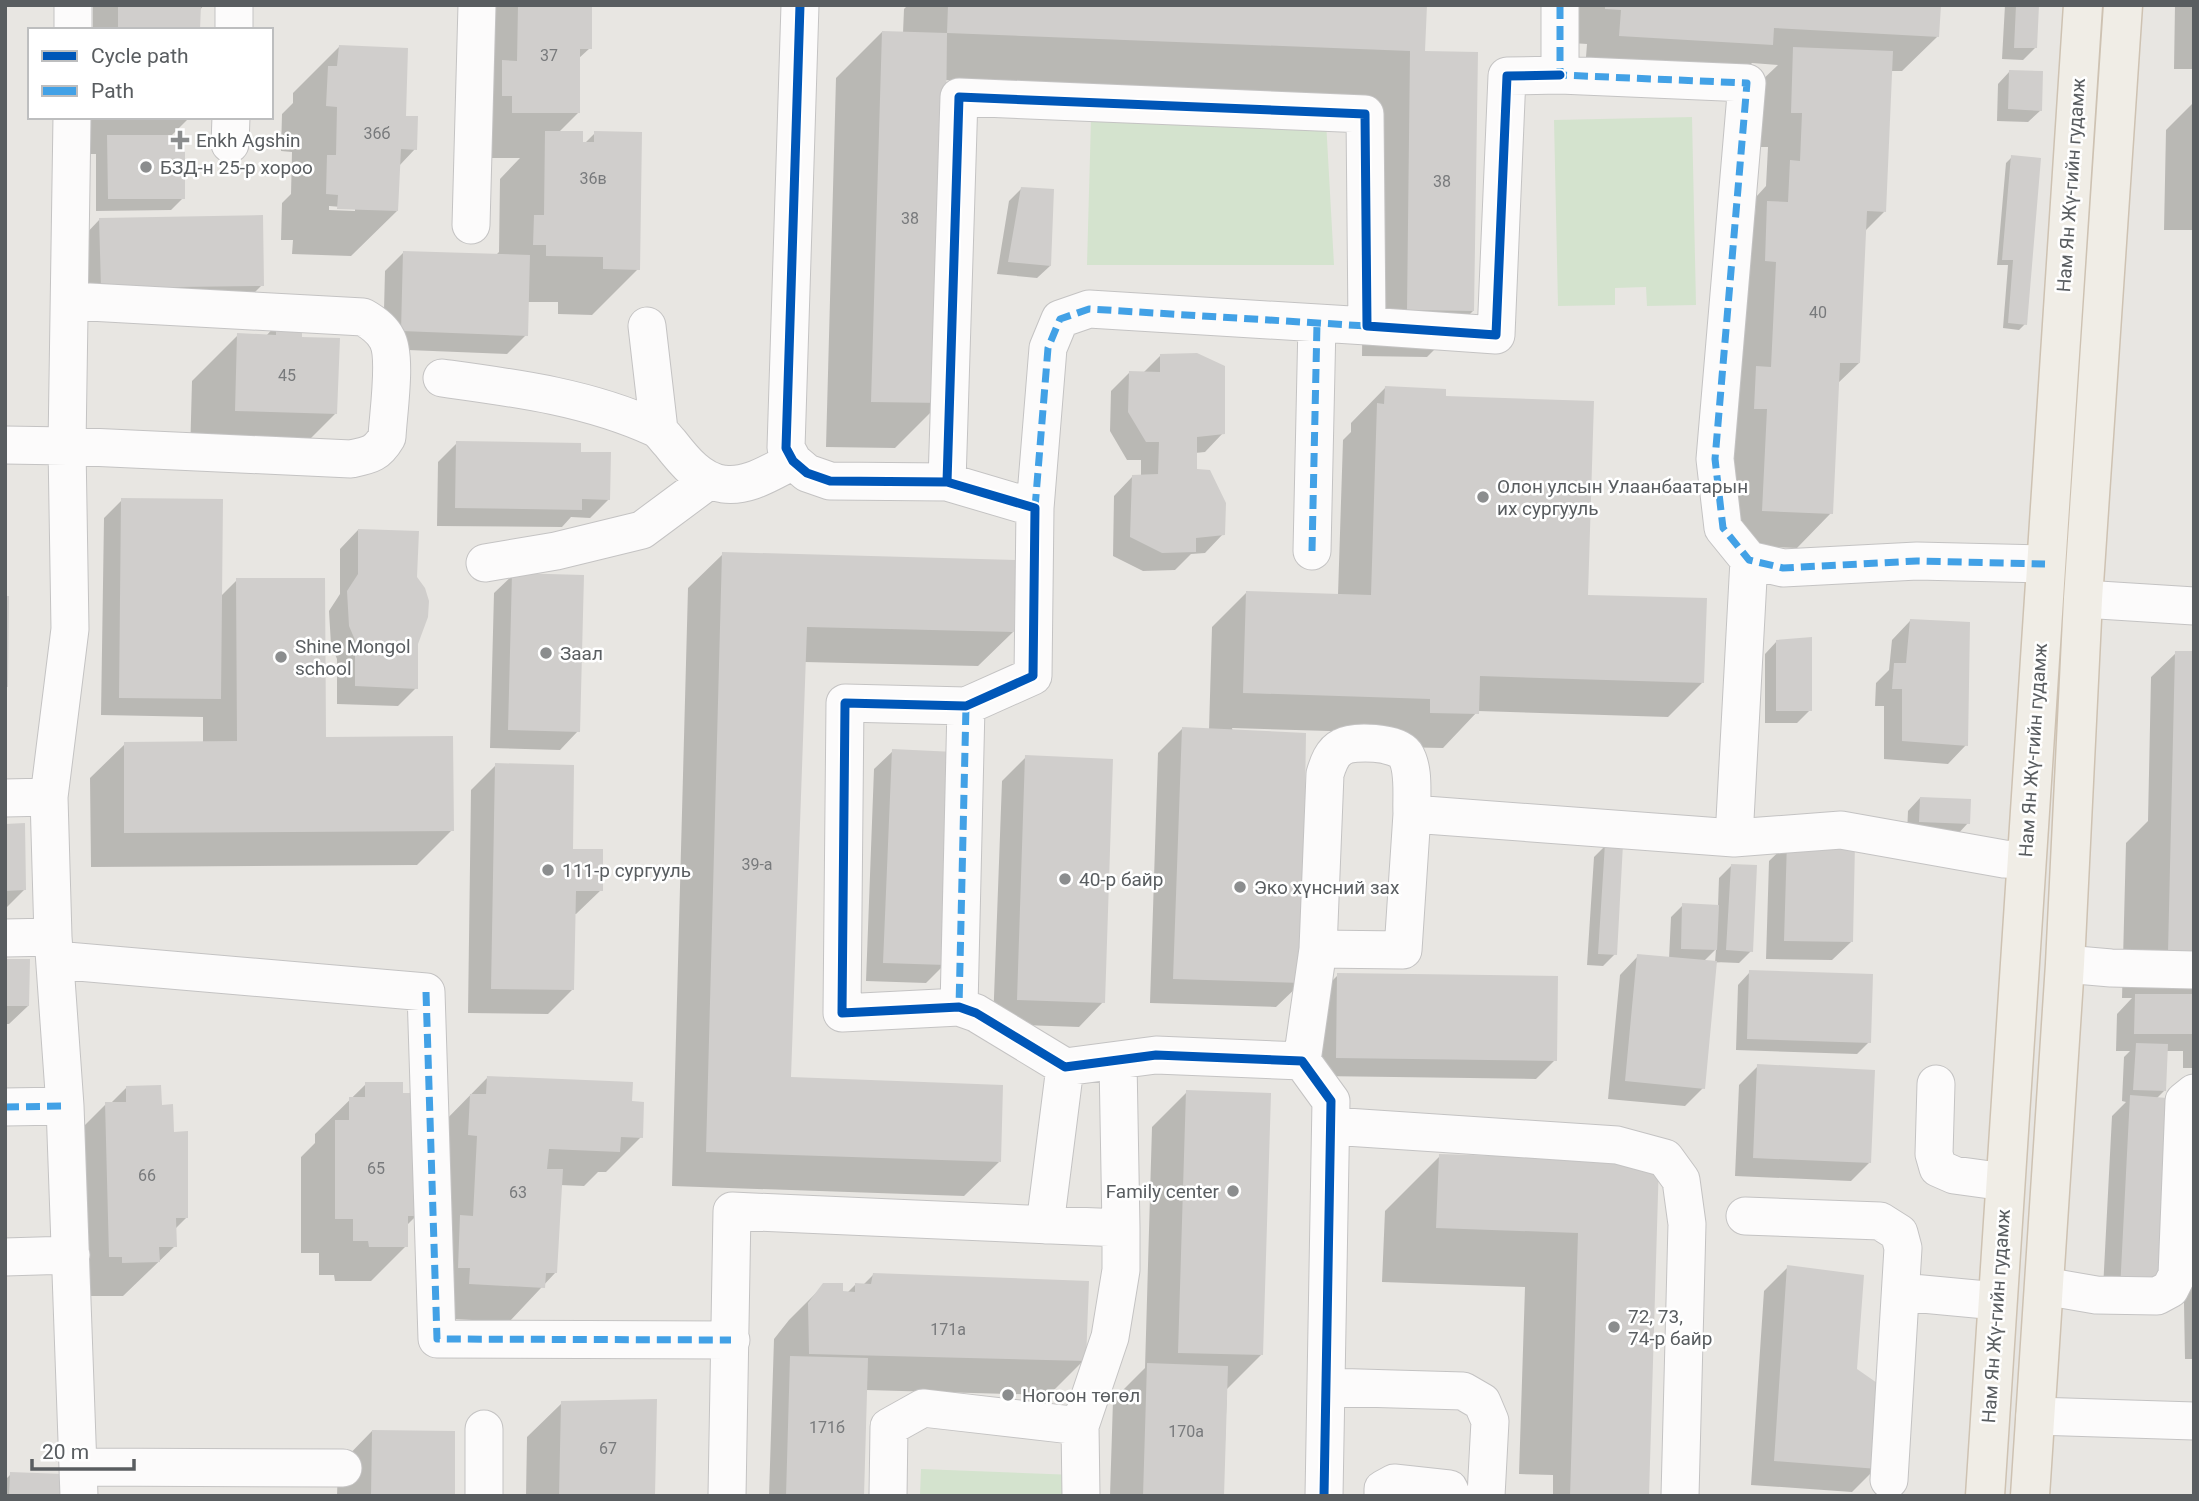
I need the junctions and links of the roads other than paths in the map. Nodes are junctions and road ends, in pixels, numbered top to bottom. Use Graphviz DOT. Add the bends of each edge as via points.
graph roads {
  1 [pos="73,5"];
  2 [pos="234,5"];
  3 [pos="477,5"];
  4 [pos="800,5"];
  5 [pos="1560,5"];
  6 [pos="2083,5"];
  7 [pos="2123,5"];
  8 [pos="73,28"];
  9 [pos="234,28"];
  10 [pos="1560,75"];
  11 [pos="72,119"];
  12 [pos="471,225"];
  13 [pos="71,301"];
  14 [pos="1317,323"];
  15 [pos="647,326"];
  16 [pos="1367,326"];
  17 [pos="442,379"];
  18 [pos="659,430"];
  19 [pos="5,446"];
  20 [pos="67,446"];
  21 [pos="793,461"];
  22 [pos="708,481"];
  23 [pos="947,482"];
  24 [pos="1035,508"];
  25 [pos="1312,551"];
  26 [pos="1749,560"];
  27 [pos="485,563"];
  28 [pos="2045,564"];
  29 [pos="2083,599"];
  30 [pos="2194,606"];
  31 [pos="965,706"];
  32 [pos="49,797"];
  33 [pos="5,798"];
  34 [pos="1412,814"];
  35 [pos="1734,838"];
  36 [pos="2026,860"];
  37 [pos="5,938"];
  38 [pos="54,948"];
  39 [pos="1318,948"];
  40 [pos="2065,964"];
  41 [pos="2194,970"];
  42 [pos="960,1007"];
  43 [pos="1118,1060"];
  44 [pos="1302,1060"];
  45 [pos="1065,1067"];
  46 [pos="1936,1084"];
  47 [pos="2194,1093"];
  48 [pos="65,1106"];
  49 [pos="5,1107"];
  50 [pos="1331,1126"];
  51 [pos="2005,1181"];
  52 [pos="1745,1216"];
  53 [pos="1045,1225"];
  54 [pos="1121,1228"];
  55 [pos="71,1255"];
  56 [pos="5,1257"];
  57 [pos="2044,1286"];
  58 [pos="1901,1292"];
  59 [pos="1997,1301"];
  60 [pos="731,1340"];
  61 [pos="1326,1387"];
  62 [pos="2035,1416"];
  63 [pos="2194,1421"];
  64 [pos="1080,1426"];
  65 [pos="484,1429"];
  66 [pos="343,1468"];
  67 [pos="1889,1480"];
  68 [pos="78,1481"];
  69 [pos="484,1496"];
  70 [pos="727,1496"];
  71 [pos="888,1496"];
  72 [pos="1081,1496"];
  73 [pos="1324,1496"];
  74 [pos="1383,1496"];
  75 [pos="1452,1496"];
  76 [pos="1486,1496"];
  77 [pos="1680,1496"];
  78 [pos="1984,1496"];
  79 [pos="2030,1496"];
  1 -- 8 [label="street"];
  2 -- 9 [label="street"];
  3 -- 12 [label="street"];
  4 -- 21 [label="street" via="786,448"];
  5 -- 10 [label="street"];
  6 -- 28 [label="main road, Нам Ян Жү-гийн гудамж"];
  7 -- 29 [label="main road, Нам Ян Жү-гийн гудамж"];
  10 -- 16 [label="street" via="1507,76 1496,335"];
  10 -- 26 [label="street" via="1747,83 1715,460 1723,528"];
  11 -- 13 [label="street"];
  13 -- 20 [label="street"];
  13 -- 20 [label="street" via="363,317 387,338 392,353 387,437 371,454 351,459"];
  14 -- 16 [label="street"];
  14 -- 24 [label="street" via="1089,309 1060,319 1048,348"];
  14 -- 25 [label="street"];
  15 -- 18 [label="street"];
  16 -- 23 [label="street" via="1365,114 959,97"];
  17 -- 18 [label="street" via="538,391"];
  18 -- 22 [label="street" via="682,459"];
  19 -- 20 [label="street"];
  20 -- 32 [label="street" via="70,629"];
  21 -- 22 [label="street" via="748,483"];
  21 -- 23 [label="street" via="807,473 830,481"];
  22 -- 27 [label="street" via="642,530"];
  23 -- 24 [label="street"];
  24 -- 31 [label="street" via="1033,676"];
  26 -- 28 [label="street" via="1783,568 1917,561"];
  26 -- 35 [label="street"];
  28 -- 36 [label="main road, Нам Ян Жү-гийн гудамж"];
  29 -- 30 [label="street"];
  29 -- 40 [label="main road, Нам Ян Жү-гийн гудамж"];
  31 -- 42 [label="street"];
  31 -- 42 [label="street" via="845,703 842,1013"];
  32 -- 33 [label="street"];
  32 -- 38 [label="street"];
  34 -- 35 [label="street"];
  34 -- 39 [label="street" via="1402,950"];
  34 -- 39 [label="street" via="1410,768 1399,748 1343,745 1334,753 1325,774"];
  35 -- 36 [label="street" via="1841,830"];
  36 -- 51 [label="main road, Нам Ян Жү-гийн гудамж"];
  37 -- 38 [label="street"];
  38 -- 48 [label="street"];
  38 -- 60 [label="street" via="426,992 437,1339"];
  39 -- 44 [label="street"];
  40 -- 41 [label="street"];
  40 -- 57 [label="main road, Нам Ян Жү-гийн гудамж"];
  42 -- 45 [label="street"];
  43 -- 44 [label="street" via="1156,1055"];
  43 -- 45 [label="street"];
  43 -- 54 [label="street"];
  44 -- 50 [label="street" via="1331,1101"];
  45 -- 53 [label="street"];
  46 -- 51 [label="street" via="1934,1154 1938,1168 1954,1175"];
  47 -- 57 [label="street" via="2184,1101 2177,1275 2170,1289 2157,1296 2096,1295"];
  48 -- 49 [label="street"];
  48 -- 55 [label="street"];
  50 -- 61 [label="street"];
  50 -- 77 [label="street" via="1617,1146 1665,1158 1681,1180 1687,1224"];
  51 -- 59 [label="main road, Нам Ян Жү-гийн гудамж"];
  52 -- 58 [label="street" via="1880,1222 1899,1233"];
  53 -- 54 [label="street"];
  53 -- 60 [label="street" via="732,1211"];
  54 -- 64 [label="street" via="1121,1270 1110,1337"];
  55 -- 56 [label="street"];
  55 -- 68 [label="street"];
  57 -- 62 [label="main road, Нам Ян Жү-гийн гудамж"];
  58 -- 59 [label="street"];
  58 -- 67 [label="street"];
  59 -- 78 [label="main road, Нам Ян Жү-гийн гудамж"];
  60 -- 70 [label="street"];
  61 -- 73 [label="street"];
  61 -- 76 [label="street" via="1463,1391 1482,1402 1490,1421"];
  62 -- 63 [label="street"];
  62 -- 79 [label="main road, Нам Ян Жү-гийн гудамж"];
  64 -- 71 [label="street" via="923,1408 889,1427"];
  64 -- 72 [label="street"];
  65 -- 69 [label="street"];
  66 -- 68 [label="street"];
  74 -- 75 [label="street" via="1383,1489 1394,1483 1449,1489"];
}
